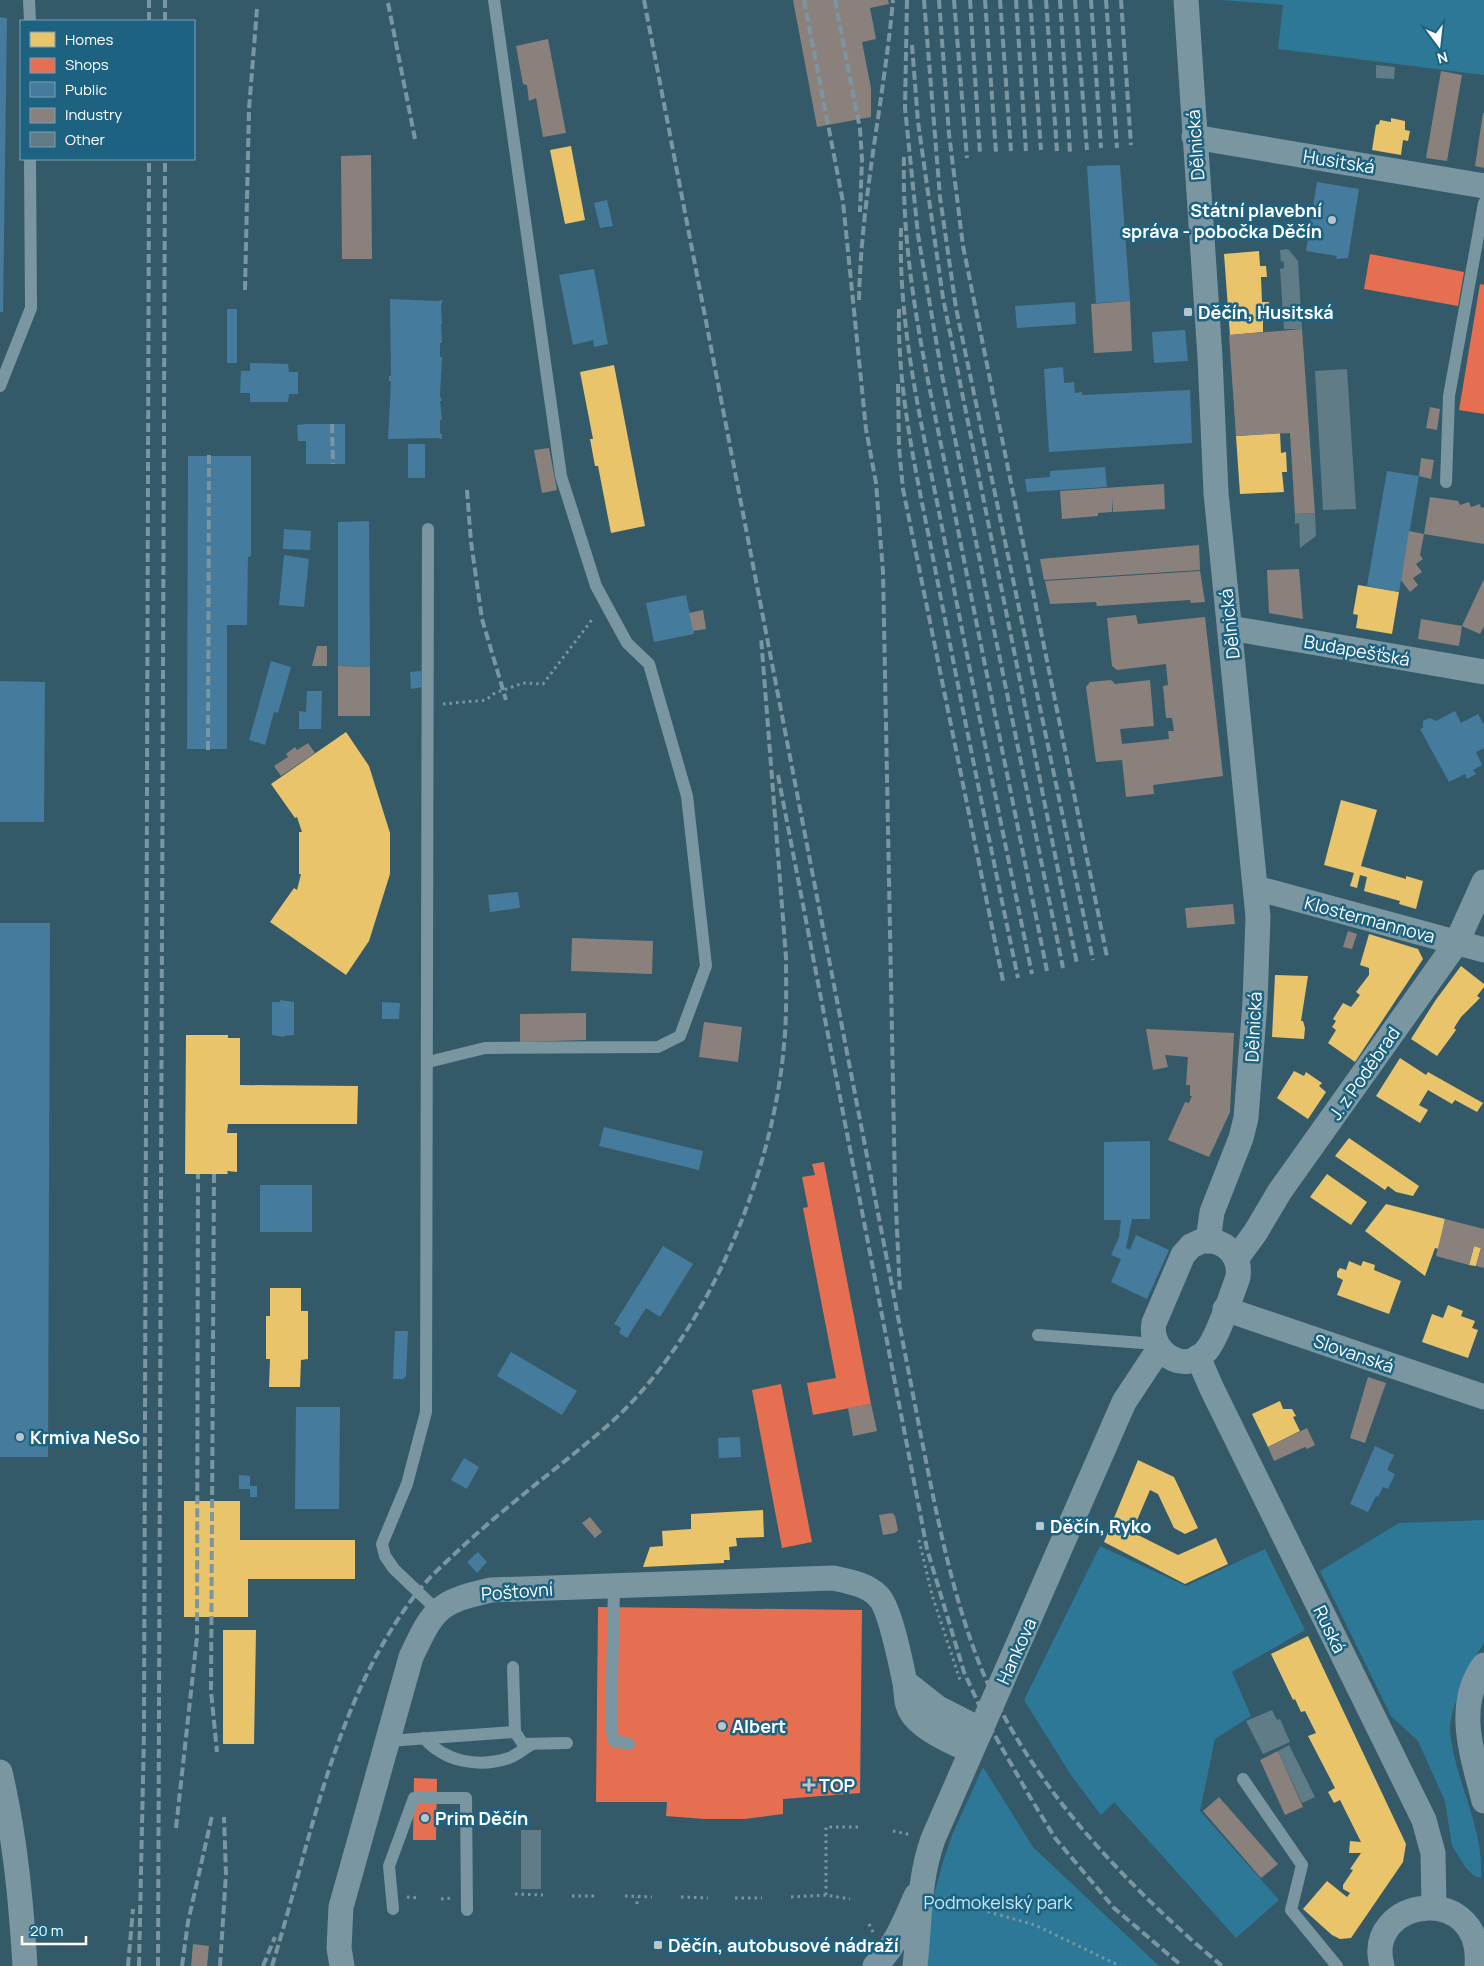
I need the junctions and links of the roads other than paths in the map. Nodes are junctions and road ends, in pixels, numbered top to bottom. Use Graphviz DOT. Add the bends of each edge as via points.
graph roads {
  1 [pos="29,0"];
  2 [pos="494,0"];
  3 [pos="1186,0"];
  4 [pos="30,20"];
  5 [pos="1194,136"];
  6 [pos="30,160"];
  7 [pos="1484,186"];
  8 [pos="1484,203"];
  9 [pos="0,386"];
  10 [pos="1446,482"];
  11 [pos="428,529"];
  12 [pos="1230,628"];
  13 [pos="1484,672"];
  14 [pos="1484,882"];
  15 [pos="1256,888"];
  16 [pos="1457,942"];
  17 [pos="1484,950"];
  18 [pos="428,1062"];
  19 [pos="1208,1241"];
  20 [pos="1236,1259"];
  21 [pos="1225,1309"];
  22 [pos="1038,1335"];
  23 [pos="1158,1347"];
  24 [pos="1198,1358"];
  25 [pos="1484,1397"];
  26 [pos="614,1586"];
  27 [pos="437,1610"];
  28 [pos="1484,1665"];
  29 [pos="513,1666"];
  30 [pos="515,1732"];
  31 [pos="424,1738"];
  32 [pos="388,1741"];
  33 [pos="976,1741"];
  34 [pos="567,1743"];
  35 [pos="532,1744"];
  36 [pos="629,1744"];
  37 [pos="0,1772"];
  38 [pos="1243,1779"];
  39 [pos="1484,1801"];
  40 [pos="929,1894"];
  41 [pos="1434,1907"];
  42 [pos="393,1909"];
  43 [pos="467,1910"];
  44 [pos="1476,1918"];
  45 [pos="25,1966"];
  46 [pos="342,1966"];
  47 [pos="875,1966"];
  48 [pos="914,1966"];
  49 [pos="1337,1966"];
  50 [pos="1382,1966"];
  51 [pos="1477,1966"];
  1 -- 4 [label="lane"];
  2 -- 18 [label="lane" via="561,476 596,586 627,643 649,664 687,796 706,966 680,1036 658,1047 485,1048"];
  3 -- 5 [label="street, Dělnická"];
  5 -- 7 [label="street, Husitská"];
  5 -- 12 [label="street, Dělnická" via="1216,493"];
  6 -- 9 [label="lane" via="31,308"];
  8 -- 10 [label="lane" via="1449,396"];
  11 -- 18 [label="lane"];
  12 -- 13 [label="street, Budapešťská"];
  12 -- 15 [label="street, Dělnická"];
  14 -- 16 [label="street, J. z Poděbrad"];
  15 -- 16 [label="street, Klostermannova"];
  15 -- 19 [label="street, Dělnická" via="1256,983 1248,1104 1241,1138 1212,1212"];
  16 -- 17 [label="street, Klostermannova"];
  16 -- 20 [label="street, J. z Poděbrad" via="1286,1182"];
  18 -- 27 [label="lane" via="426,1412 407,1484 382,1544 394,1569"];
  19 -- 20 [label="street" via="1225,1246"];
  19 -- 23 [label="street" via="1191,1246 1180,1259 1154,1323 1153,1334"];
  20 -- 21 [label="street" via="1238,1277"];
  21 -- 24 [label="street" via="1210,1346"];
  21 -- 25 [label="street, Slovanská"];
  22 -- 23 [label="lane"];
  23 -- 24 [label="street" via="1167,1357 1177,1361"];
  23 -- 33 [label="street, Hankova" via="1124,1402"];
  24 -- 41 [label="street, Ruská" via="1424,1820 1433,1853"];
  26 -- 27 [label="street, Poštovní" via="491,1590 464,1596"];
  26 -- 33 [label="street, Poštovní" via="832,1578 861,1585 878,1596 890,1616 905,1682 906,1703 914,1716 951,1742"];
  26 -- 36 [label="lane" via="612,1728 614,1741"];
  27 -- 32 [label="street, Poštovní" via="427,1623 412,1656"];
  28 -- 39 [label="street" via="1474,1679 1467,1713 1469,1740"];
  29 -- 30 [label="lane"];
  30 -- 31 [label="lane"];
  30 -- 35 [label="lane" via="523,1744"];
  31 -- 32 [label="lane"];
  31 -- 35 [label="lane" via="434,1750 454,1760 475,1762 511,1757"];
  32 -- 46 [label="street, Poštovní" via="341,1907 339,1948"];
  33 -- 40 [label="street, Hankova" via="932,1839"];
  34 -- 35 [label="lane"];
  37 -- 45 [label="street" via="11,1825"];
  38 -- 49 [label="lane" via="1302,1865 1291,1910"];
  40 -- 47 [label="street"];
  40 -- 48 [label="street, Hankova" via="920,1923"];
  41 -- 44 [label="street" via="1459,1917"];
  41 -- 50 [label="street" via="1417,1908 1401,1916 1389,1928 1382,1943"];
  42 -- 43 [label="lane" via="389,1866 414,1798 466,1798"];
  44 -- 51 [label="street"];
}
